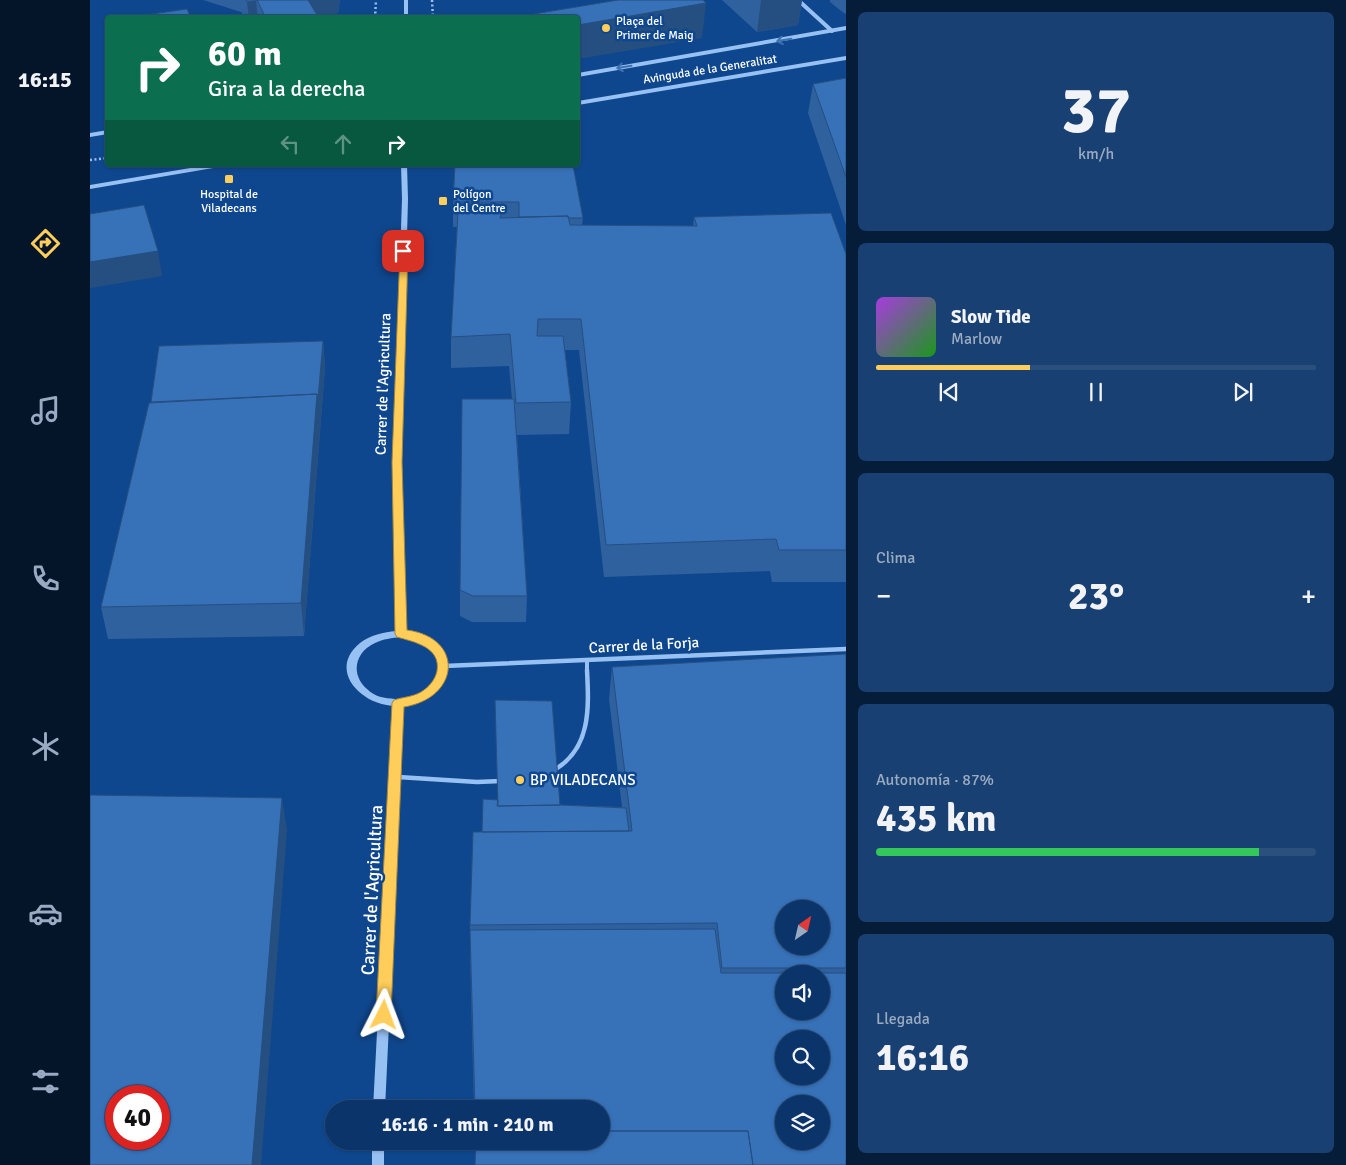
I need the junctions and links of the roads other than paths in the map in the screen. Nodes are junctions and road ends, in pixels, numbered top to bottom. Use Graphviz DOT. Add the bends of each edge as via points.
graph roads {
  1 [pos="406,0"];
  2 [pos="798,0"];
  3 [pos="406,15"];
  4 [pos="846,28"];
  5 [pos="832,31"];
  6 [pos="846,58"];
  7 [pos="580,75"];
  8 [pos="580,103"];
  9 [pos="105,132"];
  10 [pos="90,135"];
  11 [pos="206,167"];
  12 [pos="404,167"];
  13 [pos="90,187"];
  14 [pos="401,634"];
  15 [pos="846,649"];
  16 [pos="587,660"];
  17 [pos="444,666"];
  18 [pos="398,703"];
  19 [pos="552,771"];
  20 [pos="396,776"];
  21 [pos="510,781"];
  22 [pos="379,1100"];
  23 [pos="378,1150"];
  24 [pos="378,1165"];
  1 -- 3 [label="street"];
  2 -- 5 [label="street"];
  4 -- 5 [label="street"];
  5 -- 7 [label="street, one-way"];
  6 -- 8 [label="street, Avinguda de la Generalitat"];
  9 -- 10 [label="street"];
  11 -- 13 [label="street"];
  12 -- 14 [label="street, Carrer de l'Agricultura" via="397,462"];
  14 -- 17 [label="street" via="414,636 435,647"];
  14 -- 18 [label="street" via="373,639 354,657 351,668 352,679 364,693 383,702"];
  15 -- 16 [label="street, Carrer de la Forja"];
  16 -- 17 [label="street, Carrer de la Forja"];
  16 -- 19 [label="lane" via="589,701 583,738 567,762"];
  17 -- 18 [label="street" via="439,682 426,695"];
  18 -- 20 [label="street, Carrer de l'Agricultura"];
  20 -- 21 [label="lane"];
  20 -- 22 [label="street, Carrer de l'Agricultura"];
  23 -- 24 [label="street"];
}
